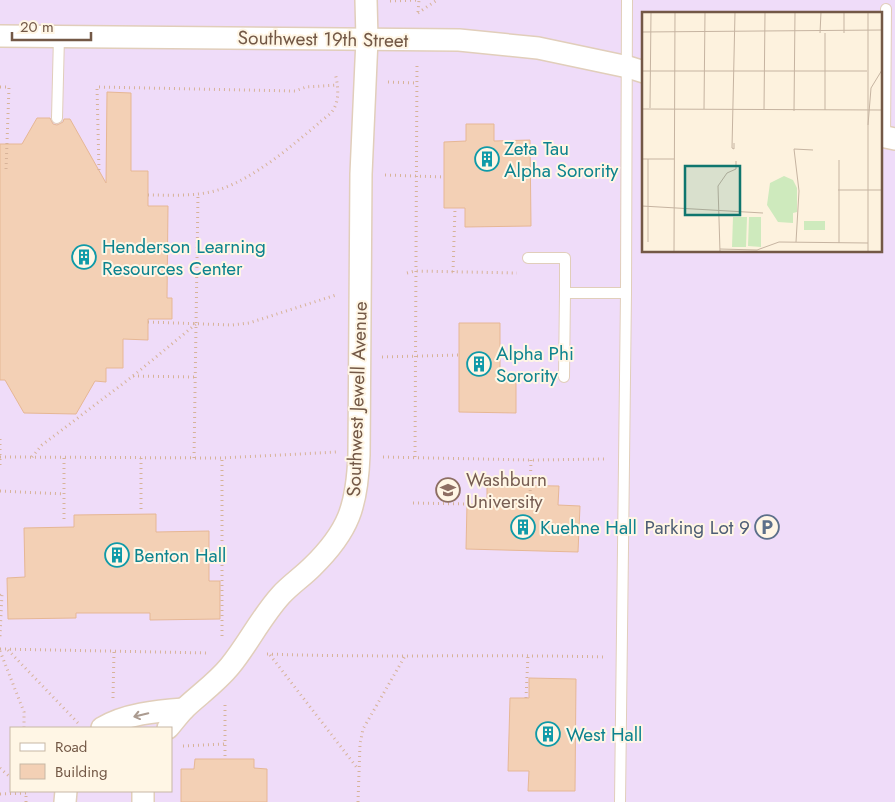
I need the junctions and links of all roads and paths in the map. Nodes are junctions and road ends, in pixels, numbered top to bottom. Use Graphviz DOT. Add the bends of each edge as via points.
graph roads {
  1 [pos="366,0"];
  2 [pos="419,0"];
  3 [pos="437,0"];
  4 [pos="628,0"];
  5 [pos="390,1"];
  6 [pos="886,9"];
  7 [pos="0,36"];
  8 [pos="59,36"];
  9 [pos="367,39"];
  10 [pos="417,62"];
  11 [pos="636,70"];
  12 [pos="335,73"];
  13 [pos="387,82"];
  14 [pos="417,83"];
  15 [pos="338,85"];
  16 [pos="0,87"];
  17 [pos="57,118"];
  18 [pos="887,137"];
  19 [pos="6,170"];
  20 [pos="98,170"];
  21 [pos="361,174"];
  22 [pos="416,175"];
  23 [pos="444,177"];
  24 [pos="198,194"];
  25 [pos="148,195"];
  26 [pos="455,208"];
  27 [pos="528,258"];
  28 [pos="415,271"];
  29 [pos="453,272"];
  30 [pos="407,273"];
  31 [pos="518,273"];
  32 [pos="343,292"];
  33 [pos="626,292"];
  34 [pos="565,293"];
  35 [pos="148,322"];
  36 [pos="196,324"];
  37 [pos="414,356"];
  38 [pos="458,356"];
  39 [pos="360,357"];
  40 [pos="133,376"];
  41 [pos="195,377"];
  42 [pos="564,377"];
  43 [pos="0,440"];
  44 [pos="340,452"];
  45 [pos="0,457"];
  46 [pos="32,457"];
  47 [pos="414,457"];
  48 [pos="64,458"];
  49 [pos="141,458"];
  50 [pos="194,458"];
  51 [pos="222,458"];
  52 [pos="375,458"];
  53 [pos="606,459"];
  54 [pos="531,460"];
  55 [pos="0,466"];
  56 [pos="0,492"];
  57 [pos="64,494"];
  58 [pos="530,496"];
  59 [pos="414,503"];
  60 [pos="467,504"];
  61 [pos="141,510"];
  62 [pos="64,520"];
  63 [pos="0,595"];
  64 [pos="0,636"];
  65 [pos="222,643"];
  66 [pos="0,650"];
  67 [pos="7,650"];
  68 [pos="114,651"];
  69 [pos="212,653"];
  70 [pos="260,654"];
  71 [pos="270,654"];
  72 [pos="528,655"];
  73 [pos="406,656"];
  74 [pos="605,657"];
  75 [pos="526,698"];
  76 [pos="225,702"];
  77 [pos="184,709"];
  78 [pos="81,725"];
  79 [pos="107,725"];
  80 [pos="24,727"];
  81 [pos="169,727"];
  82 [pos="225,744"];
  83 [pos="180,746"];
  84 [pos="225,759"];
  85 [pos="0,768"];
  86 [pos="358,769"];
  87 [pos="10,777"];
  88 [pos="25,792"];
  89 [pos="0,794"];
  90 [pos="26,802"];
  91 [pos="358,802"];
  92 [pos="620,802"];
  1 -- 9 [label="street, Southwest Jewell Avenue"];
  2 -- 3 [label="path" via="418,13"];
  2 -- 5 [label="path"];
  4 -- 11 [label="lane"];
  6 -- 18 [label="lane"];
  7 -- 8 [label="street, Southwest 19th Street"];
  8 -- 9 [label="street, Southwest 19th Street"];
  8 -- 17 [label="lane"];
  9 -- 11 [label="street, Southwest 19th Street" via="458,40 538,48"];
  9 -- 21 [label="street, Southwest Jewell Avenue"];
  10 -- 14 [label="path"];
  11 -- 33 [label="lane"];
  12 -- 15 [label="path"];
  13 -- 14 [label="path"];
  14 -- 22 [label="path"];
  15 -- 20 [label="path" via="306,87 295,92 97,87"];
  15 -- 24 [label="path" via="333,111 299,140 234,184"];
  16 -- 19 [label="path" via="10,87"];
  21 -- 22 [label="path"];
  21 -- 39 [label="street, Southwest Jewell Avenue"];
  22 -- 23 [label="path"];
  22 -- 28 [label="path"];
  24 -- 25 [label="path"];
  24 -- 36 [label="path"];
  26 -- 29 [label="path"];
  27 -- 34 [label="lane" via="565,258"];
  28 -- 29 [label="path"];
  28 -- 30 [label="path"];
  28 -- 37 [label="path"];
  29 -- 31 [label="path"];
  32 -- 36 [label="path" via="249,323"];
  33 -- 34 [label="lane"];
  33 -- 92 [label="lane"];
  34 -- 42 [label="lane"];
  35 -- 36 [label="path"];
  36 -- 40 [label="path"];
  36 -- 41 [label="path"];
  37 -- 38 [label="path"];
  37 -- 39 [label="path"];
  37 -- 47 [label="path"];
  39 -- 77 [label="street, Southwest Jewell Avenue" via="358,482 354,504 345,525 312,567 267,612 228,669"];
  40 -- 41 [label="path"];
  40 -- 46 [label="path" via="42,445"];
  41 -- 50 [label="path"];
  43 -- 45 [label="path"];
  44 -- 51 [label="path"];
  45 -- 46 [label="path"];
  45 -- 55 [label="path"];
  46 -- 48 [label="path"];
  47 -- 52 [label="path"];
  47 -- 54 [label="path"];
  48 -- 49 [label="path"];
  48 -- 57 [label="path"];
  49 -- 50 [label="path"];
  49 -- 61 [label="path"];
  50 -- 51 [label="path"];
  51 -- 65 [label="path"];
  53 -- 54 [label="path"];
  54 -- 58 [label="path"];
  56 -- 57 [label="path"];
  57 -- 62 [label="path"];
  59 -- 60 [label="path"];
  63 -- 64 [label="path" via="2,593"];
  66 -- 67 [label="path"];
  66 -- 80 [label="path" via="24,712"];
  67 -- 68 [label="path"];
  67 -- 78 [label="path"];
  68 -- 69 [label="path"];
  68 -- 79 [label="path"];
  70 -- 71 [label="path"];
  71 -- 73 [label="path"];
  71 -- 86 [label="path"];
  72 -- 73 [label="path"];
  72 -- 74 [label="path"];
  72 -- 75 [label="path"];
  73 -- 86 [label="path" via="363,729"];
  76 -- 82 [label="path"];
  77 -- 79 [label="street, one-way" via="157,711"];
  77 -- 81 [label="street, Southwest Jewell Avenue"];
  82 -- 83 [label="path"];
  82 -- 84 [label="path"];
  85 -- 87 [label="path"];
  86 -- 91 [label="path"];
  88 -- 89 [label="path"];
  88 -- 90 [label="path"];
}
